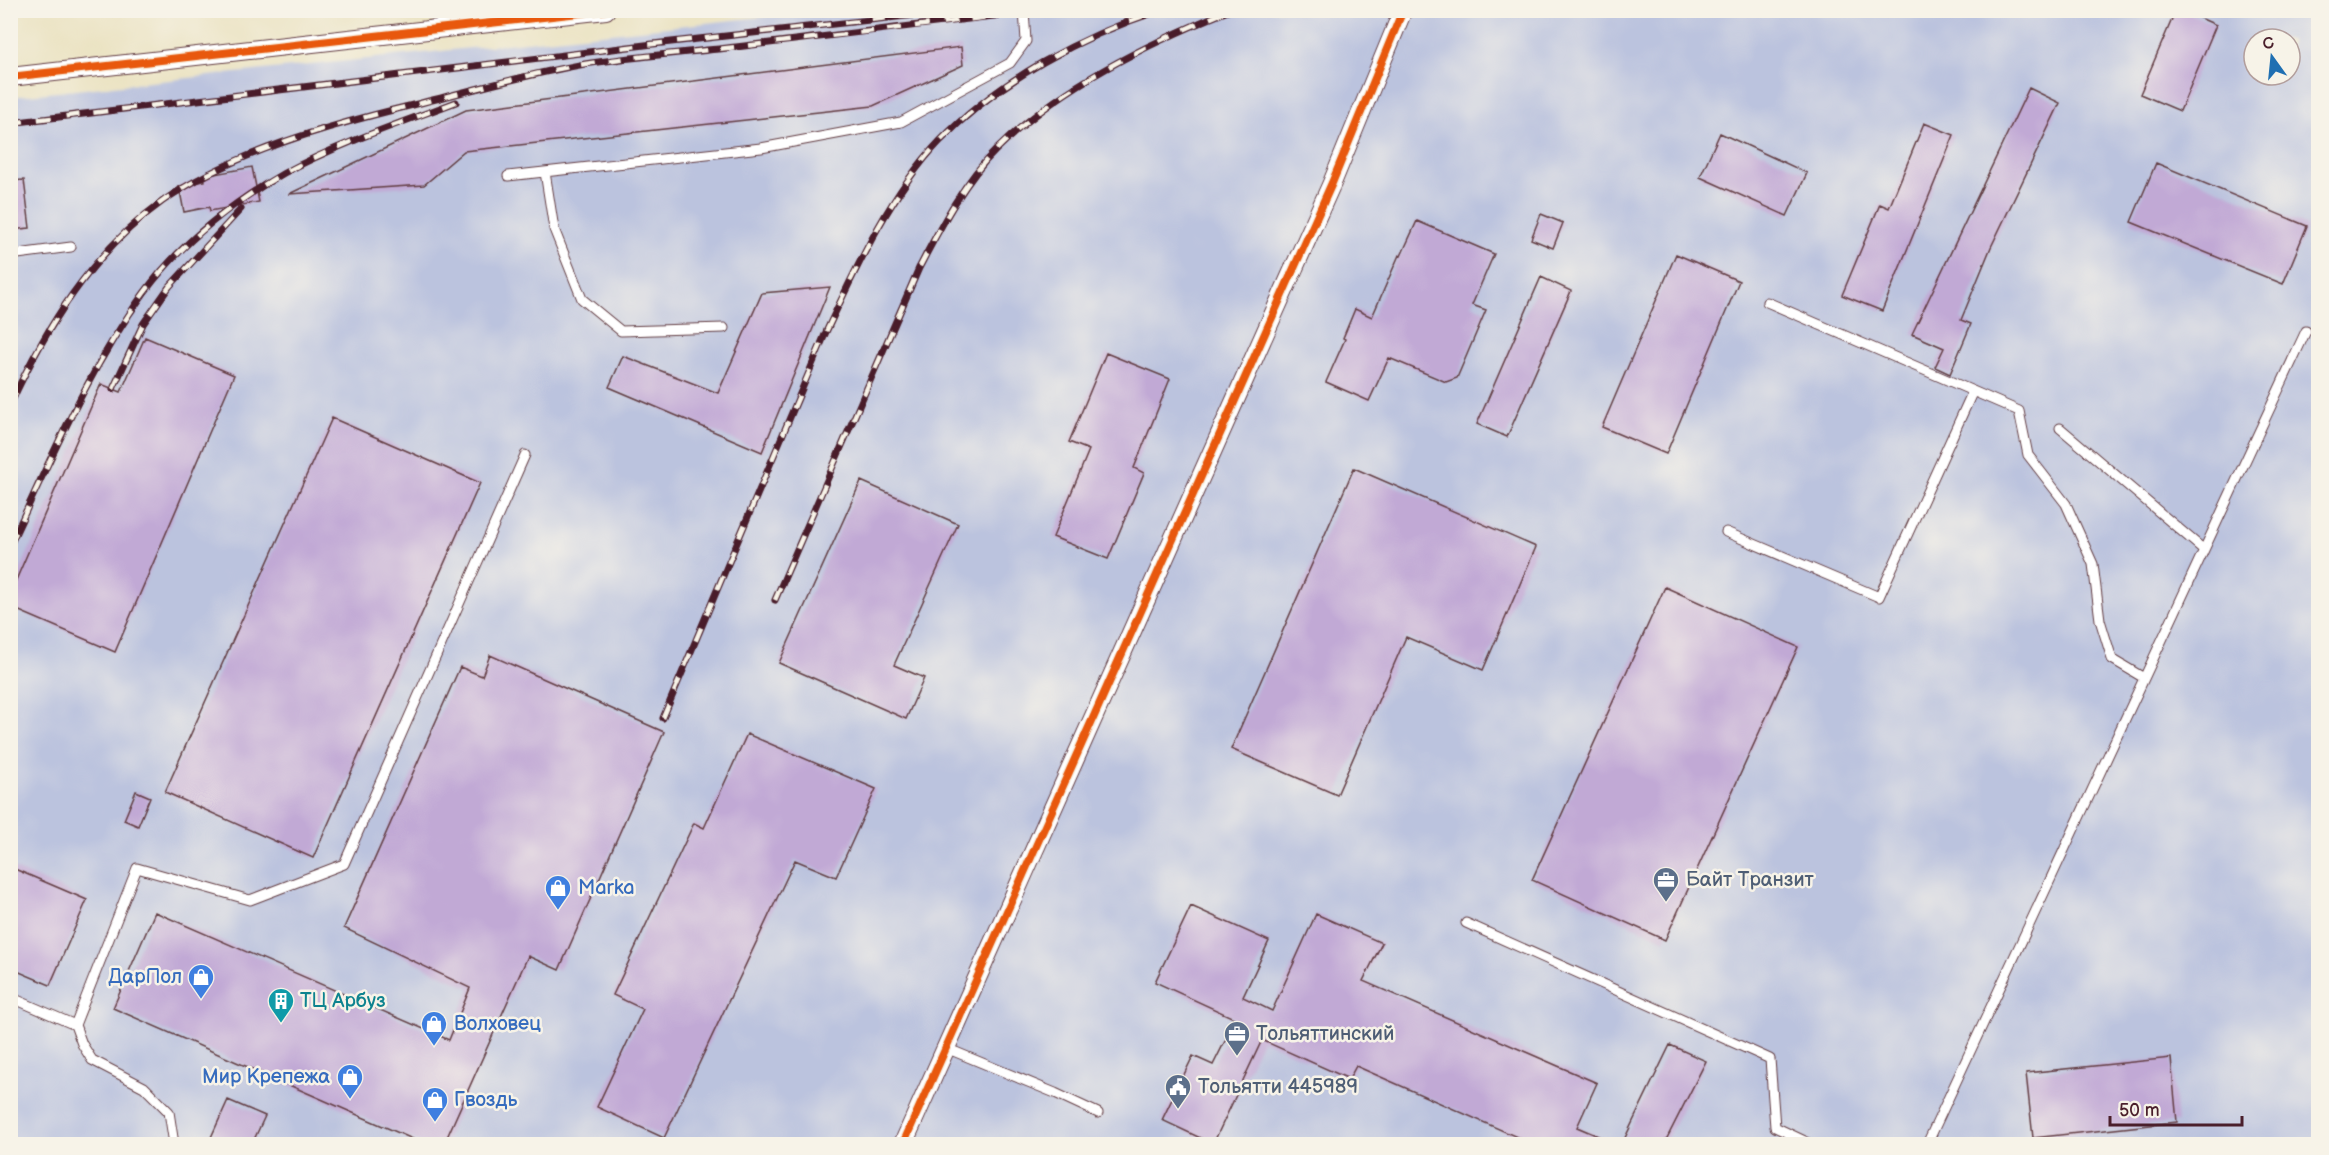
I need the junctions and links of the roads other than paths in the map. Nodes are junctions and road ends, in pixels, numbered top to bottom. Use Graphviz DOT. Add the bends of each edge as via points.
graph roads {
  1 [pos="606,10"];
  2 [pos="1024,10"];
  3 [pos="1403,10"];
  4 [pos="10,76"];
  5 [pos="545,172"];
  6 [pos="508,176"];
  7 [pos="72,247"];
  8 [pos="10,255"];
  9 [pos="1767,302"];
  10 [pos="724,328"];
  11 [pos="2306,331"];
  12 [pos="1973,391"];
  13 [pos="2061,428"];
  14 [pos="525,455"];
  15 [pos="1726,532"];
  16 [pos="2204,550"];
  17 [pos="2144,678"];
  18 [pos="1466,923"];
  19 [pos="10,997"];
  20 [pos="75,1025"];
  21 [pos="946,1048"];
  22 [pos="1098,1113"];
  23 [pos="174,1144"];
  24 [pos="903,1144"];
  25 [pos="1811,1144"];
  26 [pos="1927,1144"];
  1 -- 4 [label="street"];
  2 -- 5 [label="lane" via="1026,41 1010,63 901,122 761,148"];
  3 -- 21 [label="street" via="1327,194"];
  5 -- 6 [label="lane"];
  5 -- 10 [label="lane" via="554,229 582,299 621,331"];
  7 -- 8 [label="lane"];
  9 -- 12 [label="lane"];
  11 -- 16 [label="lane"];
  12 -- 15 [label="lane" via="1879,597"];
  12 -- 17 [label="lane" via="2019,411 2028,455 2066,504 2093,564 2100,621 2112,659"];
  13 -- 16 [label="lane"];
  14 -- 20 [label="lane" via="344,864 250,900 137,868"];
  16 -- 17 [label="lane"];
  17 -- 26 [label="lane"];
  18 -- 25 [label="lane" via="1770,1059 1775,1127"];
  19 -- 20 [label="lane"];
  20 -- 23 [label="lane" via="93,1060 144,1087 169,1112"];
  21 -- 22 [label="lane"];
  21 -- 24 [label="street"];
}
